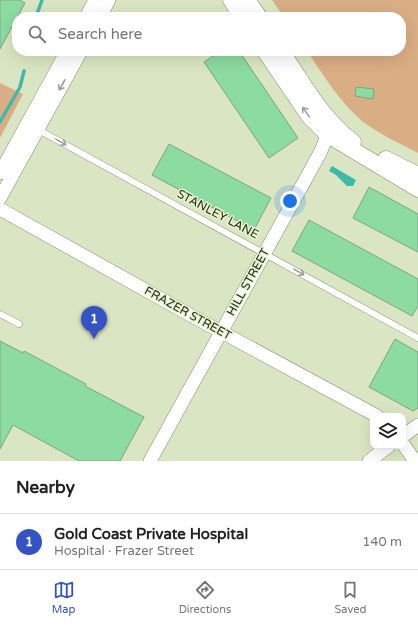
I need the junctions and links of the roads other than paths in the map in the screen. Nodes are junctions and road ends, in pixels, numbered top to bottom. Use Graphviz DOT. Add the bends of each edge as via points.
graph roads {
  1 [pos="95,0"];
  2 [pos="109,0"];
  3 [pos="231,0"];
  4 [pos="247,0"];
  5 [pos="89,12"];
  6 [pos="103,12"];
  7 [pos="239,12"];
  8 [pos="255,12"];
  9 [pos="65,56"];
  10 [pos="78,56"];
  11 [pos="268,56"];
  12 [pos="284,56"];
  13 [pos="32,126"];
  14 [pos="330,129"];
  15 [pos="0,173"];
  16 [pos="418,175"];
  17 [pos="418,189"];
  18 [pos="0,198"];
  19 [pos="0,209"];
  20 [pos="265,252"];
  21 [pos="0,314"];
  22 [pos="19,324"];
  23 [pos="221,332"];
  24 [pos="418,338"];
  25 [pos="371,413"];
  26 [pos="418,424"];
  27 [pos="406,434"];
  28 [pos="406,448"];
  29 [pos="385,449"];
  30 [pos="150,461"];
  31 [pos="368,461"];
  32 [pos="415,461"];
  1 -- 5 [label="street"];
  2 -- 6 [label="street"];
  3 -- 7 [label="street"];
  4 -- 8 [label="street"];
  9 -- 13 [label="street"];
  10 -- 13 [label="street, one-way"];
  14 -- 11 [label="street, one-way" via="309,116"];
  12 -- 14 [label="street" via="317,104"];
  13 -- 15 [label="street"];
  13 -- 18 [label="street"];
  13 -- 20 [label="lane, STANLEY LANE, one-way"];
  14 -- 16 [label="street"];
  14 -- 17 [label="street"];
  14 -- 20 [label="street, HILL STREET"];
  19 -- 23 [label="street, FRAZER STREET"];
  20 -- 23 [label="street, HILL STREET"];
  20 -- 24 [label="lane, STANLEY LANE, one-way"];
  21 -- 22 [label="lane"];
  23 -- 25 [label="street, FRAZER STREET"];
  23 -- 30 [label="street, HILL STREET"];
  26 -- 27 [label="street"];
  28 -- 32 [label="street"];
  29 -- 31 [label="street"];
}
